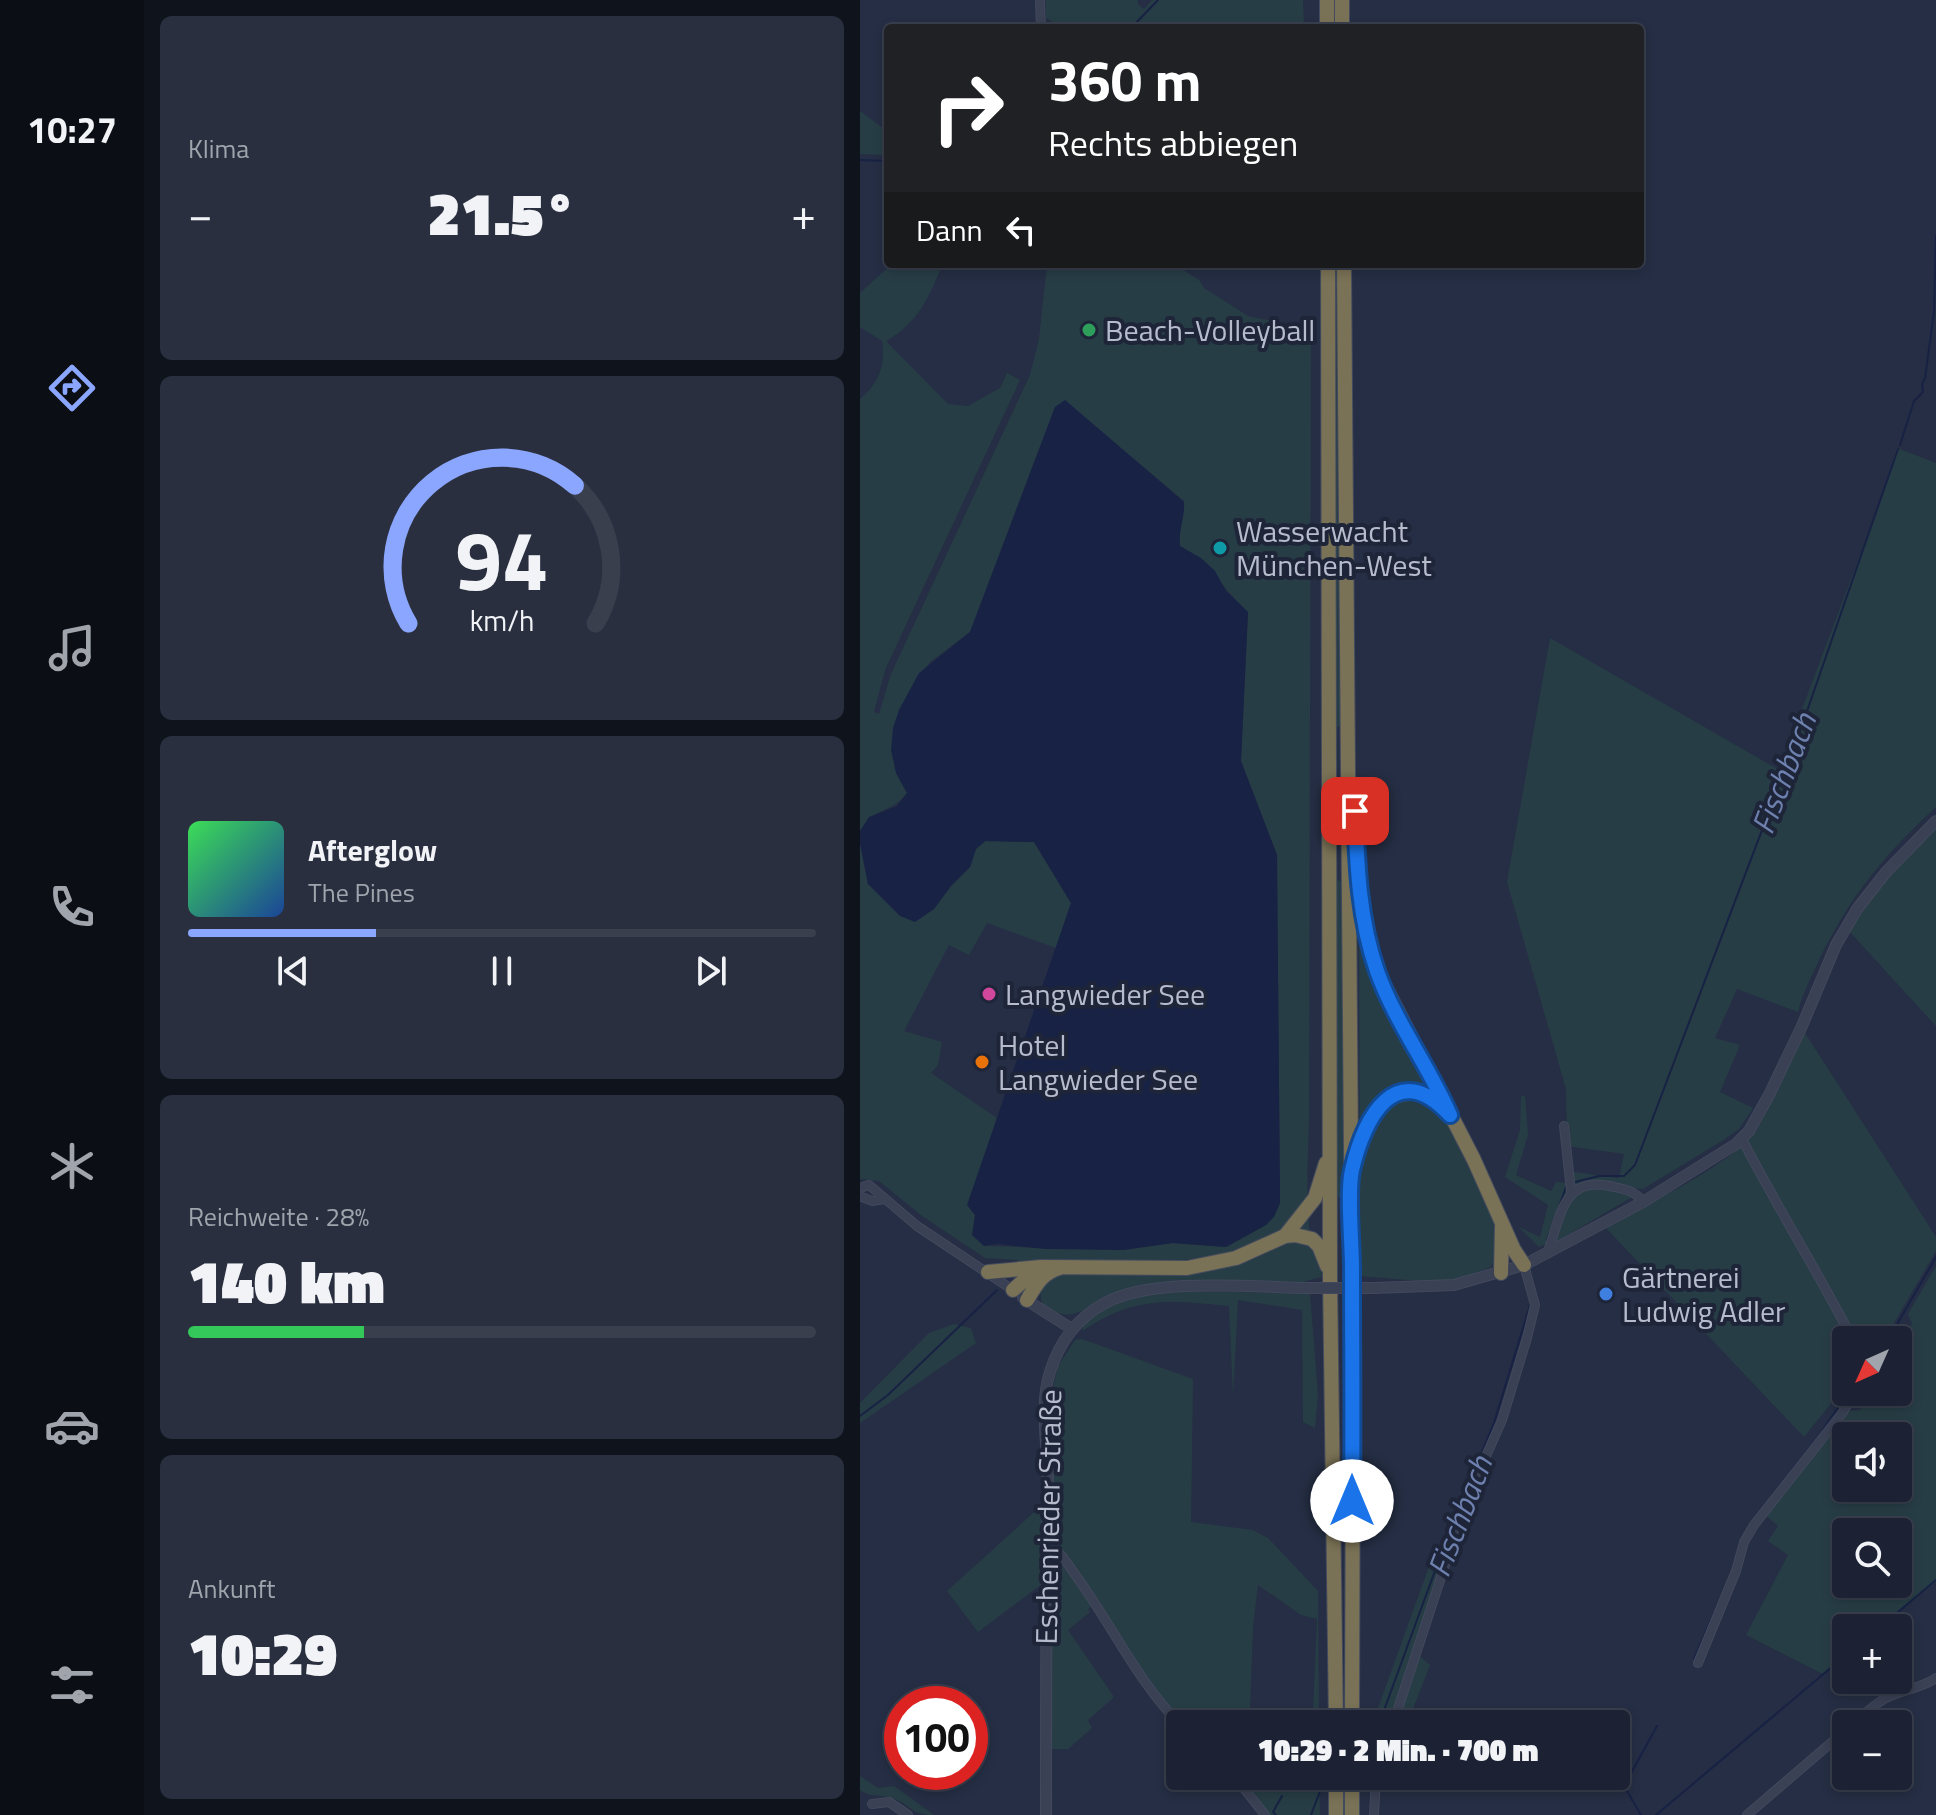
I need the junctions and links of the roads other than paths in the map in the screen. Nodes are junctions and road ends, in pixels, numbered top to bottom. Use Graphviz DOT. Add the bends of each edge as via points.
graph roads {
  1 [pos="1040,0"];
  2 [pos="1327,0"];
  3 [pos="1342,0"];
  4 [pos="1041,24"];
  5 [pos="1327,24"];
  6 [pos="1342,24"];
  7 [pos="1328,268"];
  8 [pos="1344,268"];
  9 [pos="1349,794"];
  10 [pos="1936,821"];
  11 [pos="1450,1115"];
  12 [pos="1564,1126"];
  13 [pos="1742,1139"];
  14 [pos="1331,1147"];
  15 [pos="1351,1173"];
  16 [pos="860,1188"];
  17 [pos="1571,1191"];
  18 [pos="860,1196"];
  19 [pos="886,1200"];
  20 [pos="1643,1202"];
  21 [pos="1502,1223"];
  22 [pos="1285,1236"];
  23 [pos="1547,1255"];
  24 [pos="1524,1265"];
  25 [pos="1041,1267"];
  26 [pos="1060,1268"];
  27 [pos="988,1272"];
  28 [pos="1501,1273"];
  29 [pos="1330,1278"];
  30 [pos="1013,1290"];
  31 [pos="1027,1300"];
  32 [pos="1846,1326"];
  33 [pos="1072,1329"];
  34 [pos="1847,1406"];
  35 [pos="1047,1543"];
  36 [pos="1698,1663"];
  37 [pos="1936,1678"];
  38 [pos="1167,1710"];
  39 [pos="1336,1710"];
  40 [pos="1352,1710"];
  41 [pos="1398,1710"];
  42 [pos="1869,1710"];
  43 [pos="1832,1742"];
  44 [pos="1245,1790"];
  45 [pos="1336,1790"];
  46 [pos="1352,1790"];
  47 [pos="1375,1790"];
  48 [pos="872,1804"];
  49 [pos="908,1815"];
  50 [pos="1046,1815"];
  51 [pos="1265,1815"];
  52 [pos="1336,1815"];
  53 [pos="1352,1815"];
  54 [pos="1374,1815"];
  55 [pos="1747,1815"];
  1 -- 4 [label="street"];
  2 -- 5 [label="highway"];
  3 -- 6 [label="highway"];
  7 -- 14 [label="highway"];
  8 -- 9 [label="highway"];
  9 -- 11 [label="highway" via="1367,939 1378,973"];
  9 -- 15 [label="highway"];
  10 -- 13 [label="street" via="1886,872 1848,924 1769,1095"];
  11 -- 15 [label="highway" via="1418,1093 1387,1099 1369,1120"];
  11 -- 21 [label="highway"];
  12 -- 17 [label="street"];
  13 -- 20 [label="street"];
  13 -- 32 [label="street"];
  14 -- 22 [label="highway" via="1315,1198"];
  14 -- 29 [label="highway"];
  15 -- 40 [label="highway"];
  16 -- 19 [label="street" via="869,1185"];
  17 -- 20 [label="street" via="1584,1184 1605,1185 1631,1190"];
  17 -- 23 [label="street"];
  18 -- 19 [label="street"];
  19 -- 27 [label="street"];
  20 -- 23 [label="street"];
  21 -- 24 [label="highway"];
  21 -- 28 [label="highway"];
  22 -- 26 [label="highway" via="1236,1258 1187,1268"];
  22 -- 29 [label="highway" via="1312,1239"];
  23 -- 24 [label="street"];
  24 -- 28 [label="street"];
  24 -- 41 [label="street" via="1535,1305 1527,1338 1502,1420 1466,1501"];
  25 -- 26 [label="highway"];
  25 -- 27 [label="highway"];
  25 -- 30 [label="highway"];
  26 -- 31 [label="highway" via="1048,1271"];
  27 -- 30 [label="street"];
  28 -- 33 [label="street, Eschenrieder Straße, bridge" via="1454,1285 1142,1290 1104,1303"];
  29 -- 39 [label="highway"];
  30 -- 31 [label="street"];
  31 -- 33 [label="street"];
  33 -- 35 [label="street, Eschenrieder Straße" via="1047,1387"];
  34 -- 36 [label="street" via="1744,1542"];
  35 -- 38 [label="street" via="1098,1607"];
  35 -- 50 [label="street, Eschenrieder Straße"];
  37 -- 42 [label="street" via="1891,1695"];
  43 -- 55 [label="street"];
  44 -- 51 [label="street"];
  45 -- 52 [label="highway"];
  46 -- 53 [label="highway"];
  47 -- 54 [label="street"];
  48 -- 49 [label="street" via="889,1802"];
}
